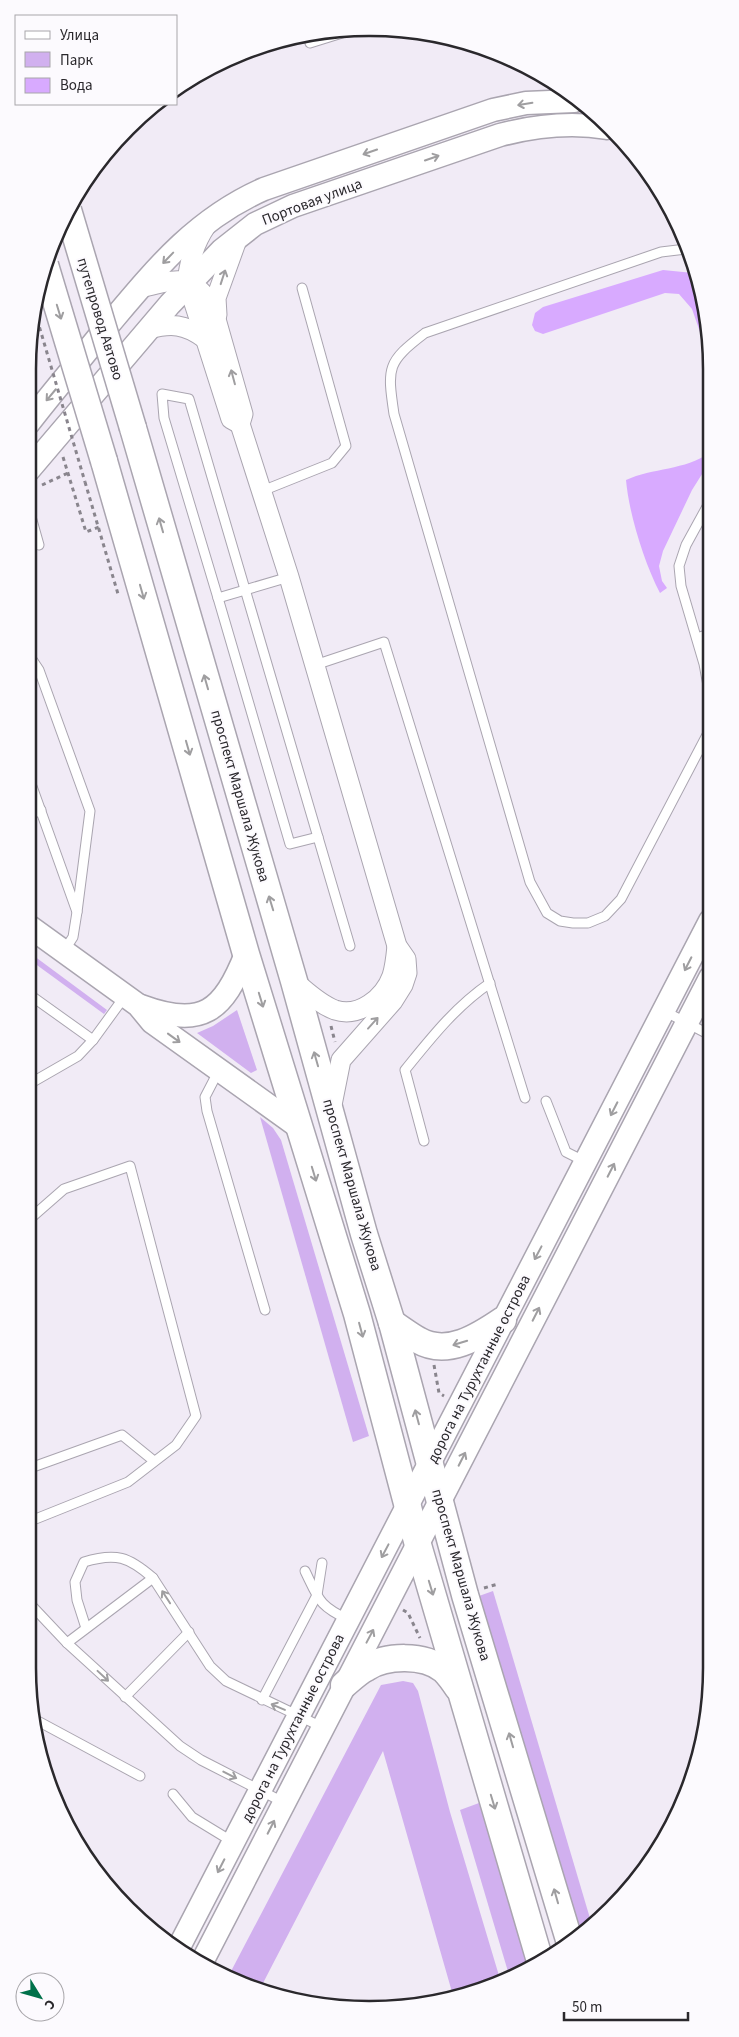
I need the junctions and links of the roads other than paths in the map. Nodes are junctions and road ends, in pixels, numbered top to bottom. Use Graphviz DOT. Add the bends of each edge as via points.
graph roads {
  1 [pos="319,40"];
  2 [pos="310,43"];
  3 [pos="566,100"];
  4 [pos="598,128"];
  5 [pos="211,217"];
  6 [pos="71,221"];
  7 [pos="238,237"];
  8 [pos="680,250"];
  9 [pos="49,279"];
  10 [pos="189,282"];
  11 [pos="140,288"];
  12 [pos="302,288"];
  13 [pos="218,319"];
  14 [pos="149,329"];
  15 [pos="204,338"];
  16 [pos="36,414"];
  17 [pos="240,424"];
  18 [pos="133,428"];
  19 [pos="36,474"];
  20 [pos="262,491"];
  21 [pos="703,514"];
  22 [pos="36,534"];
  23 [pos="39,545"];
  24 [pos="289,577"];
  25 [pos="245,591"];
  26 [pos="218,598"];
  27 [pos="703,636"];
  28 [pos="697,638"];
  29 [pos="703,664"];
  30 [pos="315,665"];
  31 [pos="36,666"];
  32 [pos="703,742"];
  33 [pos="36,795"];
  34 [pos="41,810"];
  35 [pos="36,812"];
  36 [pos="318,837"];
  37 [pos="77,912"];
  38 [pos="36,931"];
  39 [pos="703,935"];
  40 [pos="350,946"];
  41 [pos="397,946"];
  42 [pos="64,951"];
  43 [pos="246,954"];
  44 [pos="294,981"];
  45 [pos="490,983"];
  46 [pos="703,992"];
  47 [pos="36,999"];
  48 [pos="132,1001"];
  49 [pos="664,1011"];
  50 [pos="687,1023"];
  51 [pos="703,1031"];
  52 [pos="93,1040"];
  53 [pos="219,1070"];
  54 [pos="36,1080"];
  55 [pos="526,1098"];
  56 [pos="546,1101"];
  57 [pos="331,1111"];
  58 [pos="300,1128"];
  59 [pos="424,1141"];
  60 [pos="586,1162"];
  61 [pos="36,1214"];
  62 [pos="265,1310"];
  63 [pos="503,1320"];
  64 [pos="392,1323"];
  65 [pos="154,1461"];
  66 [pos="430,1464"];
  67 [pos="36,1466"];
  68 [pos="440,1502"];
  69 [pos="407,1508"];
  70 [pos="36,1519"];
  71 [pos="418,1544"];
  72 [pos="322,1563"];
  73 [pos="305,1571"];
  74 [pos="153,1578"];
  75 [pos="316,1595"];
  76 [pos="36,1610"];
  77 [pos="349,1620"];
  78 [pos="86,1628"];
  79 [pos="189,1632"];
  80 [pos="67,1643"];
  81 [pos="344,1685"];
  82 [pos="459,1689"];
  83 [pos="125,1697"];
  84 [pos="262,1700"];
  85 [pos="299,1716"];
  86 [pos="41,1724"];
  87 [pos="322,1727"];
  88 [pos="140,1776"];
  89 [pos="260,1791"];
  90 [pos="173,1794"];
  91 [pos="284,1803"];
  92 [pos="234,1842"];
  93 [pos="568,1935"];
  94 [pos="182,1943"];
  95 [pos="538,1955"];
  96 [pos="205,1957"];
  1 -- 2 [label="lane"];
  3 -- 5 [label="street, Портовая улица, one-way" via="526,103 493,110 264,189"];
  7 -- 4 [label="street, Портовая улица, one-way" via="255,224 293,206 500,135 527,128"];
  5 -- 10 [label="street" via="196,241 190,261"];
  5 -- 11 [label="street, Портовая улица, one-way"];
  6 -- 18 [label="main road, путепровод Автово, bridge"];
  7 -- 10 [label="street, Портовая улица"];
  13 -- 7 [label="street, one-way" via="216,298"];
  8 -- 32 [label="lane" via="662,252 425,333 404,349 393,363 388,379 394,414 530,882 547,913 560,921 588,923 605,916 616,904"];
  9 -- 43 [label="main road, one-way, bridge"];
  10 -- 11 [label="street" via="170,280"];
  10 -- 13 [label="street" via="205,295"];
  10 -- 14 [label="street, Портовая улица"];
  10 -- 15 [label="street"];
  11 -- 16 [label="street, Портовая улица, one-way"];
  12 -- 20 [label="lane" via="346,446 332,463"];
  17 -- 13 [label="street, one-way" via="243,414"];
  14 -- 15 [label="street" via="168,324 182,325"];
  14 -- 19 [label="street, Портовая улица"];
  15 -- 17 [label="street" via="230,419"];
  17 -- 20 [label="street"];
  44 -- 18 [label="main road, проспект Маршала Жукова, one-way"];
  20 -- 24 [label="street"];
  21 -- 28 [label="lane" via="679,566 681,586"];
  22 -- 23 [label="lane"];
  24 -- 25 [label="lane"];
  24 -- 30 [label="street"];
  25 -- 26 [label="lane"];
  25 -- 26 [label="lane" via="189,399 162,394 164,418"];
  25 -- 36 [label="lane"];
  26 -- 36 [label="lane" via="290,844"];
  27 -- 28 [label="lane"];
  28 -- 29 [label="lane"];
  30 -- 41 [label="street"];
  30 -- 45 [label="lane" via="384,642"];
  31 -- 37 [label="lane" via="90,811"];
  33 -- 34 [label="lane"];
  34 -- 35 [label="lane"];
  34 -- 37 [label="lane"];
  36 -- 40 [label="lane"];
  37 -- 42 [label="lane" via="73,937"];
  38 -- 42 [label="street"];
  39 -- 49 [label="street, дорога на Турухтанные острова, one-way"];
  41 -- 44 [label="street" via="392,976 386,989 362,1009 336,1010"];
  57 -- 41 [label="street, one-way" via="340,1060 393,1001 403,985 407,973 406,959"];
  42 -- 48 [label="street"];
  43 -- 48 [label="street" via="234,984 221,1002 203,1013 173,1016"];
  43 -- 58 [label="main road, one-way"];
  57 -- 44 [label="main road, проспект Маршала Жукова, one-way"];
  45 -- 55 [label="lane"];
  45 -- 59 [label="lane" via="467,998 405,1070"];
  46 -- 50 [label="street, дорога на Турухтанные острова"];
  47 -- 52 [label="lane"];
  48 -- 52 [label="lane"];
  48 -- 53 [label="street, one-way" via="152,1022"];
  49 -- 50 [label="lane"];
  49 -- 60 [label="street, дорога на Турухтанные острова, one-way"];
  50 -- 51 [label="lane"];
  68 -- 50 [label="street, дорога на Турухтанные острова, one-way"];
  52 -- 54 [label="lane" via="78,1056"];
  53 -- 58 [label="street"];
  53 -- 62 [label="lane" via="205,1098 207,1111"];
  56 -- 60 [label="lane" via="566,1152"];
  57 -- 64 [label="main road, проспект Маршала Жукова"];
  58 -- 69 [label="main road, one-way" via="357,1314"];
  60 -- 63 [label="street, дорога на Турухтанные острова, one-way"];
  61 -- 65 [label="lane" via="64,1189 130,1166 196,1416 176,1444"];
  63 -- 64 [label="main road, one-way" via="473,1339 451,1346 431,1346"];
  63 -- 66 [label="street, дорога на Турухтанные острова"];
  66 -- 64 [label="main road, проспект Маршала Жукова, one-way"];
  65 -- 67 [label="lane" via="122,1435"];
  65 -- 70 [label="lane" via="128,1482"];
  66 -- 68 [label="main road, проспект Маршала Жукова"];
  66 -- 69 [label="street, дорога на Турухтанные острова"];
  68 -- 71 [label="street, дорога на Турухтанные острова"];
  93 -- 68 [label="main road, проспект Маршала Жукова, one-way"];
  69 -- 71 [label="main road"];
  69 -- 77 [label="street, дорога на Турухтанные острова, one-way"];
  81 -- 71 [label="street, дорога на Турухтанные острова, one-way"];
  71 -- 82 [label="main road, one-way"];
  72 -- 75 [label="lane"];
  73 -- 75 [label="lane"];
  74 -- 78 [label="lane"];
  74 -- 78 [label="lane" via="137,1564 122,1557 100,1557 84,1562 75,1582"];
  79 -- 74 [label="lane, one-way"];
  75 -- 77 [label="lane" via="327,1610"];
  75 -- 84 [label="lane"];
  76 -- 80 [label="lane"];
  77 -- 85 [label="street, дорога на Турухтанные острова"];
  78 -- 80 [label="lane"];
  79 -- 83 [label="lane"];
  79 -- 84 [label="lane" via="210,1666 226,1681"];
  80 -- 83 [label="lane, one-way"];
  81 -- 82 [label="main road" via="366,1667 384,1660 405,1658 443,1669"];
  81 -- 87 [label="street, дорога на Турухтанные острова"];
  82 -- 95 [label="main road, one-way"];
  83 -- 89 [label="lane, one-way" via="180,1746"];
  85 -- 84 [label="lane, one-way"];
  85 -- 87 [label="lane"];
  85 -- 89 [label="street, дорога на Турухтанные острова"];
  86 -- 88 [label="lane"];
  87 -- 91 [label="street, дорога на Турухтанные острова"];
  89 -- 91 [label="lane"];
  89 -- 92 [label="street, дорога на Турухтанные острова"];
  90 -- 92 [label="lane" via="192,1817"];
  96 -- 91 [label="street, дорога на Турухтанные острова, one-way"];
  92 -- 94 [label="street, дорога на Турухтанные острова, one-way"];
}
